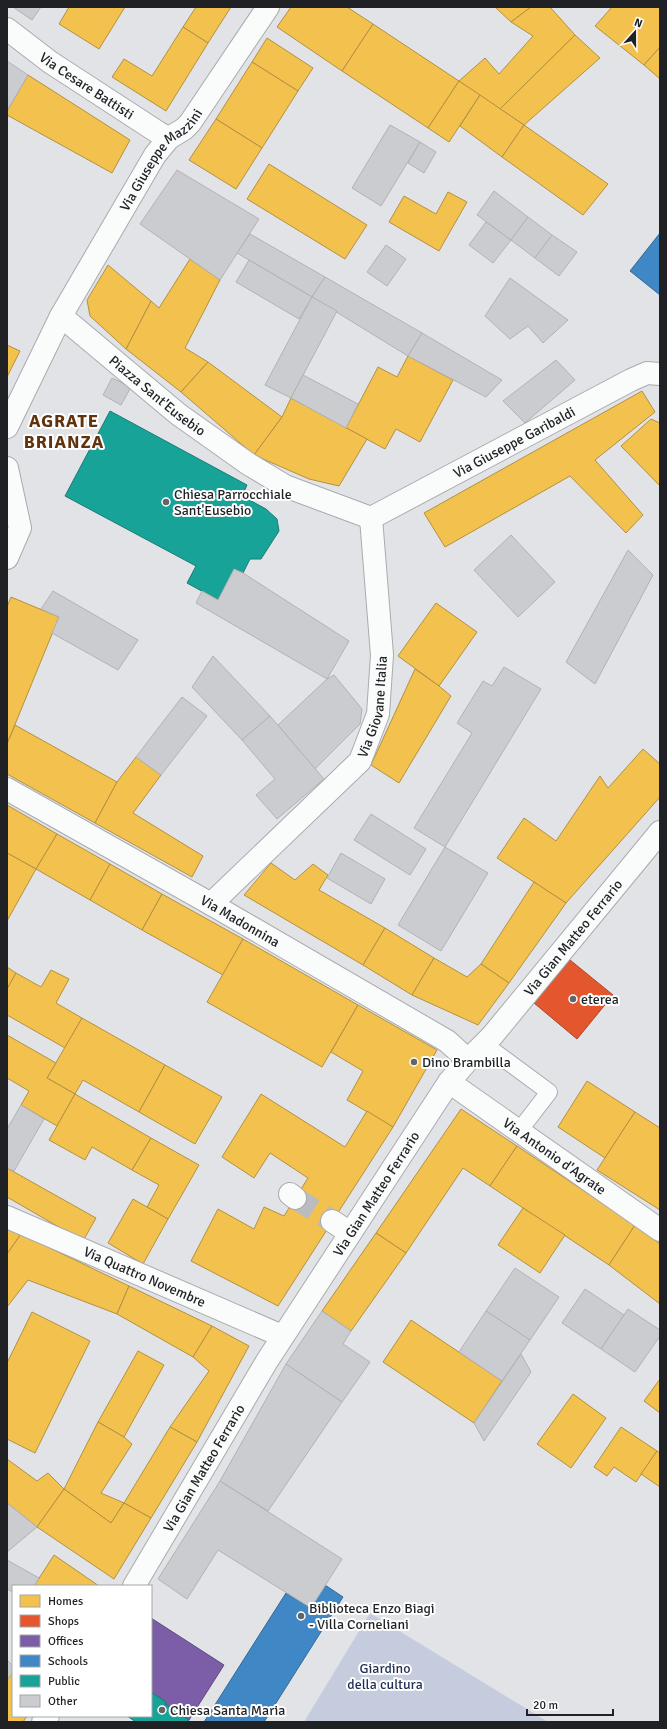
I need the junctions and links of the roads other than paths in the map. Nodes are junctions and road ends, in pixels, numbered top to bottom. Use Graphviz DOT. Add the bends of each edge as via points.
graph roads {
  1 [pos="268,7"];
  2 [pos="7,29"];
  3 [pos="169,138"];
  4 [pos="61,316"];
  5 [pos="660,374"];
  6 [pos="7,427"];
  7 [pos="7,468"];
  8 [pos="14,512"];
  9 [pos="371,518"];
  10 [pos="7,558"];
  11 [pos="7,789"];
  12 [pos="660,832"];
  13 [pos="211,904"];
  14 [pos="484,1044"];
  15 [pos="468,1060"];
  16 [pos="449,1082"];
  17 [pos="519,1131"];
  18 [pos="7,1217"];
  19 [pos="660,1230"];
  20 [pos="282,1336"];
  21 [pos="135,1585"];
  1 -- 3 [label="street, Via Giuseppe Mazzini" via="190,123"];
  2 -- 3 [label="street, Via Cesare Battisti" via="50,62"];
  3 -- 4 [label="street, Via Giuseppe Mazzini" via="155,155"];
  4 -- 6 [label="street"];
  4 -- 9 [label="street, Piazza Sant'Eusebio" via="178,414 247,463 285,486"];
  5 -- 9 [label="street, Via Giuseppe Garibaldi" via="647,373 631,380"];
  7 -- 8 [label="street"];
  8 -- 10 [label="street"];
  9 -- 13 [label="street, Via Giovane Italia" via="382,655 378,714 360,761"];
  11 -- 13 [label="street, Via Madonnina"];
  12 -- 14 [label="street, Via Gian Matteo Ferrario"];
  13 -- 15 [label="street, Via Madonnina" via="447,1041"];
  14 -- 15 [label="street, Via Gian Matteo Ferrario"];
  14 -- 17 [label="lane" via="549,1092"];
  15 -- 16 [label="street, Via Gian Matteo Ferrario"];
  16 -- 17 [label="street, Via Antonio d'Agrate"];
  16 -- 20 [label="street, Via Gian Matteo Ferrario" via="341,1227"];
  17 -- 19 [label="street, Via Antonio d'Agrate"];
  18 -- 20 [label="street, Via Quattro Novembre"];
  20 -- 21 [label="street, Via Gian Matteo Ferrario"];
}
